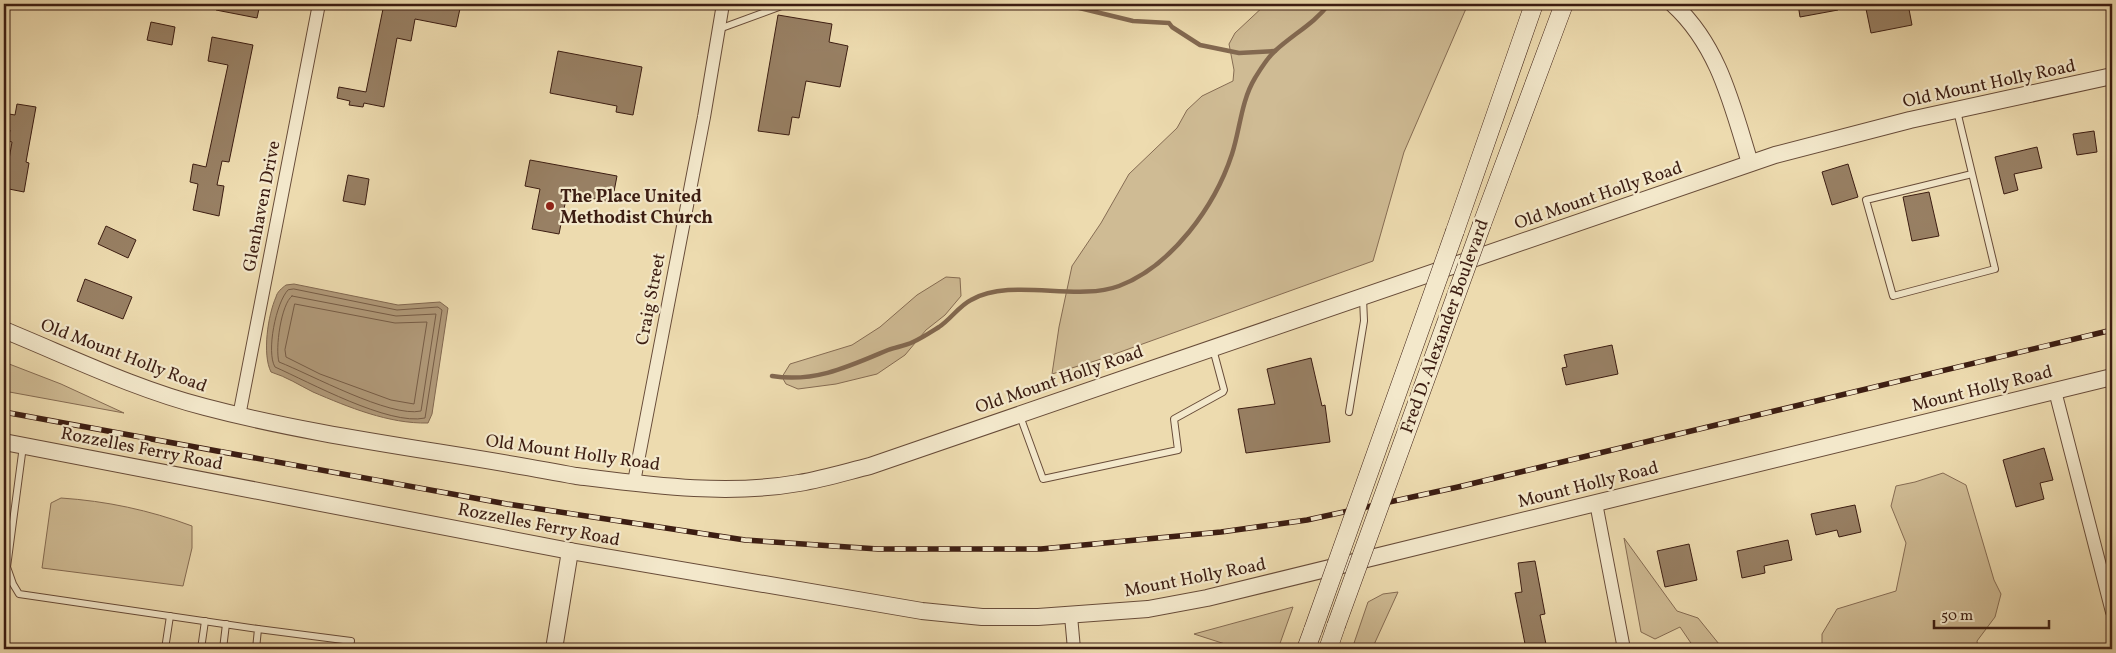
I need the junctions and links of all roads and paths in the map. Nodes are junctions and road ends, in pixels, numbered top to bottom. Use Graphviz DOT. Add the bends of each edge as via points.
graph roads {
  1 [pos="319,4"];
  2 [pos="723,4"];
  3 [pos="787,4"];
  4 [pos="1534,4"];
  5 [pos="1564,4"];
  6 [pos="1673,4"];
  7 [pos="719,29"];
  8 [pos="2112,76"];
  9 [pos="1956,110"];
  10 [pos="1750,162"];
  11 [pos="1972,174"];
  12 [pos="1363,297"];
  13 [pos="4,330"];
  14 [pos="1212,347"];
  15 [pos="2112,377"];
  16 [pos="2055,391"];
  17 [pos="1348,412"];
  18 [pos="1020,415"];
  19 [pos="240,416"];
  20 [pos="4,442"];
  21 [pos="23,445"];
  22 [pos="634,482"];
  23 [pos="1596,504"];
  24 [pos="570,551"];
  25 [pos="2112,612"];
  26 [pos="170,616"];
  27 [pos="1071,616"];
  28 [pos="205,621"];
  29 [pos="226,624"];
  30 [pos="258,628"];
  31 [pos="166,649"];
  32 [pos="201,649"];
  33 [pos="223,649"];
  34 [pos="256,649"];
  35 [pos="350,649"];
  36 [pos="554,649"];
  37 [pos="1074,649"];
  38 [pos="1306,649"];
  39 [pos="1328,649"];
  40 [pos="1624,649"];
  1 -- 19 [label="street, Glenhaven Drive"];
  2 -- 7 [label="street, Craig Street"];
  3 -- 7 [label="lane"];
  4 -- 38 [label="main road, Fred D. Alexander Boulevard, bridge"];
  5 -- 39 [label="main road, Fred D. Alexander Boulevard, bridge"];
  6 -- 10 [label="street" via="1701,35 1716,62"];
  7 -- 22 [label="street, Craig Street"];
  8 -- 9 [label="street, Old Mount Holly Road"];
  9 -- 10 [label="street, Old Mount Holly Road"];
  9 -- 11 [label="lane"];
  10 -- 12 [label="street, Old Mount Holly Road"];
  11 -- 11 [label="lane" via="1866,200 1893,296 1995,269"];
  12 -- 14 [label="street, Old Mount Holly Road"];
  12 -- 17 [label="lane" via="1364,321"];
  13 -- 19 [label="street, Old Mount Holly Road" via="156,393"];
  14 -- 18 [label="street, Old Mount Holly Road"];
  14 -- 18 [label="lane" via="1224,390 1174,419 1178,450 1043,479"];
  15 -- 16 [label="street, Mount Holly Road"];
  16 -- 23 [label="street, Mount Holly Road"];
  16 -- 25 [label="street"];
  18 -- 22 [label="street, Old Mount Holly Road" via="870,466 798,483 750,488 701,488"];
  19 -- 22 [label="street, Old Mount Holly Road" via="576,476"];
  20 -- 21 [label="street, Rozzelles Ferry Road"];
  21 -- 24 [label="street, Rozzelles Ferry Road"];
  21 -- 26 [label="lane" via="7,567 19,594"];
  23 -- 27 [label="street, Mount Holly Road" via="1208,598 1148,609"];
  23 -- 40 [label="street"];
  24 -- 27 [label="street, Rozzelles Ferry Road" via="940,614 1012,618"];
  24 -- 36 [label="street"];
  26 -- 28 [label="lane"];
  26 -- 31 [label="lane"];
  27 -- 37 [label="street"];
  28 -- 29 [label="lane"];
  28 -- 32 [label="lane"];
  29 -- 30 [label="lane"];
  29 -- 33 [label="lane"];
  30 -- 34 [label="lane"];
  30 -- 35 [label="lane" via="350,641"];
}
